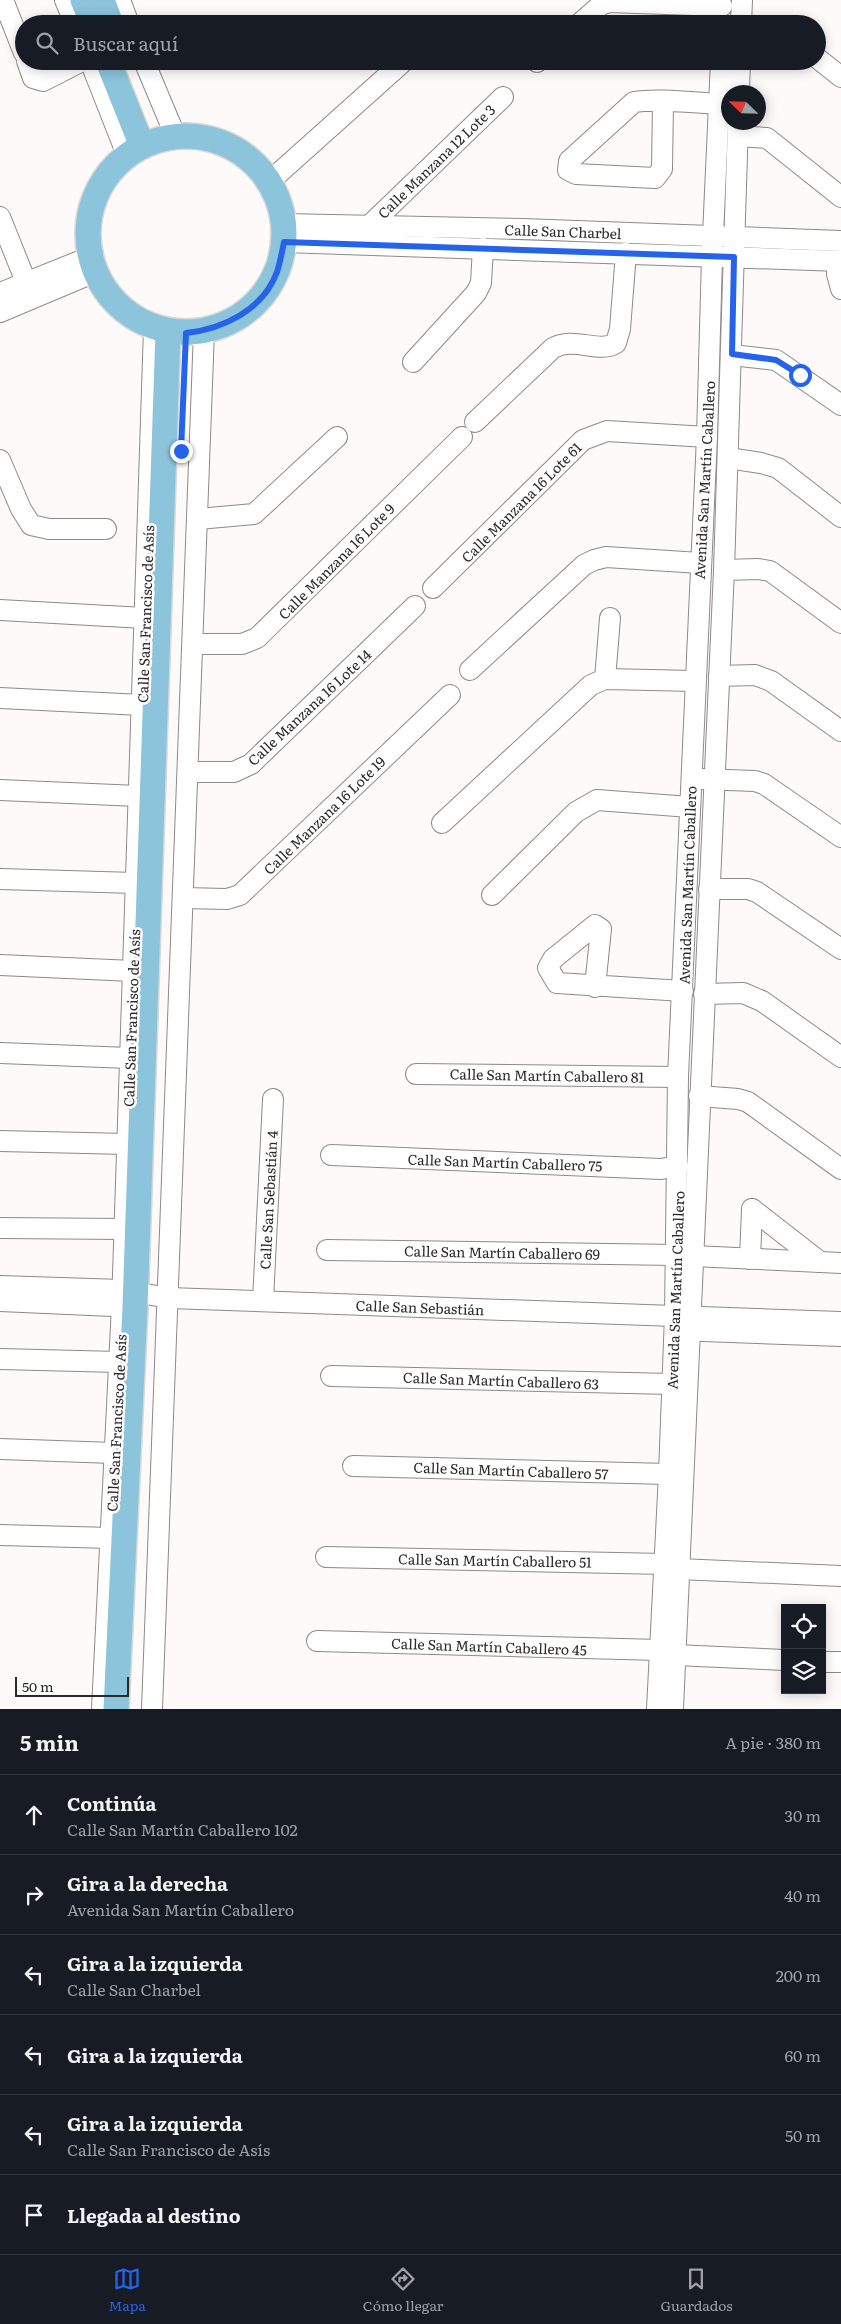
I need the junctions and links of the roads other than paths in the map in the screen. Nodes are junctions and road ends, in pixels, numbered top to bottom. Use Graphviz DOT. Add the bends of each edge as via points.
graph roads {
  1 [pos="3,0"];
  2 [pos="65,0"];
  3 [pos="83,0"];
  4 [pos="102,0"];
  5 [pos="120,0"];
  6 [pos="742,0"];
  7 [pos="722,10"];
  8 [pos="71,15"];
  9 [pos="89,15"];
  10 [pos="108,15"];
  11 [pos="126,15"];
  12 [pos="589,15"];
  13 [pos="741,15"];
  14 [pos="15,30"];
  15 [pos="826,65"];
  16 [pos="30,70"];
  17 [pos="64,70"];
  18 [pos="97,70"];
  19 [pos="113,70"];
  20 [pos="129,70"];
  21 [pos="145,70"];
  22 [pos="394,70"];
  23 [pos="721,70"];
  24 [pos="740,70"];
  25 [pos="841,76"];
  26 [pos="739,85"];
  27 [pos="503,97"];
  28 [pos="663,102"];
  29 [pos="720,104"];
  30 [pos="738,130"];
  31 [pos="741,130"];
  32 [pos="150,144"];
  33 [pos="270,181"];
  34 [pos="841,196"];
  35 [pos="0,217"];
  36 [pos="369,226"];
  37 [pos="284,233"];
  38 [pos="713,236"];
  39 [pos="735,237"];
  40 [pos="841,241"];
  41 [pos="483,248"];
  42 [pos="626,253"];
  43 [pos="712,257"];
  44 [pos="734,257"];
  45 [pos="839,261"];
  46 [pos="92,264"];
  47 [pos="26,282"];
  48 [pos="841,289"];
  49 [pos="0,293"];
  50 [pos="0,312"];
  51 [pos="178,331"];
  52 [pos="732,354"];
  53 [pos="412,362"];
  54 [pos="841,405"];
  55 [pos="476,422"];
  56 [pos="462,436"];
  57 [pos="338,437"];
  58 [pos="707,437"];
  59 [pos="728,458"];
  60 [pos="0,460"];
  61 [pos="841,517"];
  62 [pos="198,519"];
  63 [pos="106,529"];
  64 [pos="700,563"];
  65 [pos="724,570"];
  66 [pos="433,588"];
  67 [pos="416,606"];
  68 [pos="0,610"];
  69 [pos="144,618"];
  70 [pos="610,618"];
  71 [pos="841,623"];
  72 [pos="193,644"];
  73 [pos="470,670"];
  74 [pos="719,676"];
  75 [pos="605,679"];
  76 [pos="695,680"];
  77 [pos="450,695"];
  78 [pos="0,698"];
  79 [pos="142,705"];
  80 [pos="841,732"];
  81 [pos="188,772"];
  82 [pos="691,778"];
  83 [pos="714,779"];
  84 [pos="0,790"];
  85 [pos="138,796"];
  86 [pos="690,807"];
  87 [pos="442,824"];
  88 [pos="841,837"];
  89 [pos="0,879"];
  90 [pos="135,883"];
  91 [pos="709,888"];
  92 [pos="492,895"];
  93 [pos="184,898"];
  94 [pos="841,949"];
  95 [pos="0,966"];
  96 [pos="133,971"];
  97 [pos="595,987"];
  98 [pos="683,991"];
  99 [pos="704,994"];
  100 [pos="0,1053"];
  101 [pos="841,1057"];
  102 [pos="130,1058"];
  103 [pos="416,1074"];
  104 [pos="678,1077"];
  105 [pos="699,1096"];
  106 [pos="273,1099"];
  107 [pos="0,1142"];
  108 [pos="127,1144"];
  109 [pos="331,1155"];
  110 [pos="678,1166"];
  111 [pos="841,1169"];
  112 [pos="0,1228"];
  113 [pos="124,1229"];
  114 [pos="328,1250"];
  115 [pos="684,1255"];
  116 [pos="750,1258"];
  117 [pos="820,1262"];
  118 [pos="841,1263"];
  119 [pos="0,1286"];
  120 [pos="0,1301"];
  121 [pos="144,1301"];
  122 [pos="263,1301"];
  123 [pos="841,1322"];
  124 [pos="682,1323"];
  125 [pos="841,1336"];
  126 [pos="0,1359"];
  127 [pos="119,1362"];
  128 [pos="330,1376"];
  129 [pos="672,1384"];
  130 [pos="0,1449"];
  131 [pos="114,1453"];
  132 [pos="353,1466"];
  133 [pos="670,1474"];
  134 [pos="0,1535"];
  135 [pos="110,1538"];
  136 [pos="326,1557"];
  137 [pos="672,1566"];
  138 [pos="841,1576"];
  139 [pos="317,1641"];
  140 [pos="668,1653"];
  141 [pos="781,1660"];
  142 [pos="826,1662"];
  143 [pos="841,1662"];
  144 [pos="102,1709"];
  145 [pos="116,1709"];
  146 [pos="134,1709"];
  147 [pos="152,1709"];
  148 [pos="657,1709"];
  149 [pos="673,1709"];
  1 -- 14 [label="street"];
  2 -- 8 [label="street"];
  3 -- 9 [label="main road"];
  4 -- 10 [label="main road"];
  5 -- 11 [label="street"];
  6 -- 13 [label="street"];
  7 -- 12 [label="street" via="609,2"];
  15 -- 25 [label="street"];
  16 -- 17 [label="street" via="33,78 42,81"];
  18 -- 32 [label="street"];
  19 -- 32 [label="main road"];
  20 -- 32 [label="main road"];
  21 -- 32 [label="street"];
  22 -- 33 [label="street"];
  23 -- 29 [label="street, Avenida San Martín Caballero"];
  24 -- 26 [label="street"];
  27 -- 36 [label="street, Calle Manzana 12 Lote 3"];
  28 -- 28 [label="street" via="640,101 630,105 569,162 568,170 576,174 655,178 662,169"];
  28 -- 29 [label="street"];
  29 -- 38 [label="street, Avenida San Martín Caballero"];
  30 -- 39 [label="street, Avenida San Martín Caballero"];
  31 -- 34 [label="street" via="767,138"];
  32 -- 33 [label="main road" via="210,137 245,154"];
  32 -- 46 [label="main road" via="101,183 88,219"];
  33 -- 37 [label="main road" via="280,202"];
  35 -- 47 [label="street"];
  36 -- 37 [label="street, Calle San Charbel"];
  36 -- 38 [label="street, Calle San Charbel"];
  37 -- 41 [label="street, Calle San Charbel"];
  37 -- 51 [label="main road" via="276,273 259,300 234,320"];
  38 -- 39 [label="street, Calle San Charbel"];
  38 -- 43 [label="street, Avenida San Martín Caballero"];
  39 -- 40 [label="street, Calle San Charbel"];
  39 -- 44 [label="street, Avenida San Martín Caballero"];
  41 -- 42 [label="street, Calle San Charbel"];
  41 -- 53 [label="street" via="476,293"];
  42 -- 43 [label="street, Calle San Charbel"];
  42 -- 55 [label="street" via="616,343 612,346 571,342 558,345"];
  43 -- 44 [label="street, Calle San Charbel"];
  43 -- 58 [label="street, Avenida San Martín Caballero"];
  44 -- 45 [label="street, Calle San Charbel"];
  44 -- 52 [label="street, Avenida San Martín Caballero"];
  45 -- 48 [label="street" via="837,274"];
  46 -- 47 [label="street"];
  46 -- 50 [label="street"];
  46 -- 51 [label="main road" via="119,306"];
  47 -- 49 [label="street"];
  51 -- 62 [label="street, Calle San Francisco de Asís"];
  51 -- 69 [label="street, Calle San Francisco de Asís"];
  51 -- 121 [label="main road, Calle San Francisco de Asís"];
  52 -- 54 [label="street" via="776,360"];
  52 -- 59 [label="street, Avenida San Martín Caballero"];
  56 -- 72 [label="street, Calle Manzana 16 Lote 9" via="257,638 242,644"];
  57 -- 62 [label="street" via="254,514"];
  58 -- 64 [label="street, Avenida San Martín Caballero"];
  58 -- 66 [label="street, Calle Manzana 16 Lote 61" via="607,431 583,440"];
  59 -- 61 [label="street" via="778,468"];
  59 -- 65 [label="street, Avenida San Martín Caballero"];
  60 -- 63 [label="street" via="21,510 31,525 49,529"];
  62 -- 72 [label="street, Calle San Francisco de Asís"];
  64 -- 73 [label="street" via="606,557 594,560 584,565"];
  64 -- 76 [label="street, Avenida San Martín Caballero"];
  65 -- 71 [label="street" via="770,571"];
  65 -- 74 [label="street, Avenida San Martín Caballero"];
  67 -- 81 [label="street, Calle Manzana 16 Lote 14" via="251,764 234,772"];
  68 -- 69 [label="street"];
  69 -- 79 [label="street, Calle San Francisco de Asís"];
  70 -- 75 [label="street"];
  72 -- 81 [label="street, Calle San Francisco de Asís"];
  74 -- 80 [label="street" via="755,675 771,680"];
  74 -- 83 [label="street, Avenida San Martín Caballero"];
  75 -- 76 [label="street"];
  75 -- 87 [label="street" via="591,685"];
  76 -- 82 [label="street, Avenida San Martín Caballero"];
  77 -- 93 [label="street, Calle Manzana 16 Lote 19" via="240,895 227,899"];
  78 -- 79 [label="street"];
  79 -- 85 [label="street, Calle San Francisco de Asís"];
  81 -- 93 [label="street, Calle San Francisco de Asís"];
  82 -- 83 [label="street"];
  82 -- 86 [label="street, Avenida San Martín Caballero"];
  83 -- 88 [label="street" via="764,784"];
  83 -- 91 [label="street, Avenida San Martín Caballero"];
  84 -- 85 [label="street"];
  85 -- 90 [label="street, Calle San Francisco de Asís"];
  86 -- 92 [label="street" via="597,800 576,812"];
  86 -- 98 [label="street, Avenida San Martín Caballero"];
  89 -- 90 [label="street"];
  90 -- 96 [label="street, Calle San Francisco de Asís"];
  91 -- 94 [label="street" via="757,892"];
  91 -- 99 [label="street, Avenida San Martín Caballero"];
  93 -- 121 [label="street, Calle San Francisco de Asís"];
  95 -- 96 [label="street"];
  96 -- 102 [label="street, Calle San Francisco de Asís"];
  97 -- 98 [label="street"];
  98 -- 104 [label="street, Avenida San Martín Caballero"];
  99 -- 101 [label="street" via="743,993 762,1001"];
  99 -- 105 [label="street, Avenida San Martín Caballero"];
  100 -- 102 [label="street"];
  102 -- 108 [label="street, Calle San Francisco de Asís"];
  103 -- 104 [label="street, Calle San Martín Caballero 81"];
  104 -- 110 [label="street, Avenida San Martín Caballero"];
  105 -- 111 [label="street" via="738,1098 748,1102"];
  105 -- 115 [label="street, Avenida San Martín Caballero"];
  106 -- 122 [label="street, Calle San Sebastián 4"];
  107 -- 108 [label="street"];
  108 -- 113 [label="street, Calle San Francisco de Asís"];
  109 -- 110 [label="street, Calle San Martín Caballero 75" via="661,1169"];
  110 -- 115 [label="street, Avenida San Martín Caballero"];
  112 -- 113 [label="street"];
  113 -- 121 [label="street, Calle San Francisco de Asís"];
  114 -- 115 [label="street, Calle San Martín Caballero 69"];
  115 -- 116 [label="street, Calle San Martín Caballero 69"];
  115 -- 124 [label="street, Avenida San Martín Caballero"];
  116 -- 117 [label="street, Calle San Martín Caballero 69"];
  116 -- 117 [label="street" via="752,1209"];
  117 -- 118 [label="street, Calle San Martín Caballero 69"];
  119 -- 121 [label="street, Calle San Sebastián"];
  120 -- 121 [label="street, Calle San Sebastián"];
  121 -- 122 [label="street, Calle San Sebastián"];
  121 -- 124 [label="street, Calle San Sebastián"];
  121 -- 127 [label="street, Calle San Francisco de Asís"];
  121 -- 145 [label="main road, Calle San Francisco de Asís"];
  121 -- 146 [label="main road, Calle San Francisco de Asís"];
  121 -- 147 [label="street, Calle San Francisco de Asís"];
  122 -- 124 [label="street, Calle San Sebastián"];
  123 -- 124 [label="street, Calle San Sebastián"];
  124 -- 125 [label="street, Calle San Sebastián"];
  124 -- 129 [label="street, Avenida San Martín Caballero"];
  124 -- 137 [label="street, Avenida San Martín Caballero"];
  126 -- 127 [label="street"];
  127 -- 131 [label="street, Calle San Francisco de Asís"];
  128 -- 129 [label="street, Calle San Martín Caballero 63"];
  129 -- 133 [label="street, Avenida San Martín Caballero"];
  130 -- 131 [label="street"];
  131 -- 135 [label="street, Calle San Francisco de Asís"];
  132 -- 133 [label="street, Calle San Martín Caballero 57"];
  133 -- 137 [label="street, Avenida San Martín Caballero"];
  134 -- 135 [label="street"];
  135 -- 144 [label="street, Calle San Francisco de Asís"];
  136 -- 137 [label="street, Calle San Martín Caballero 51"];
  137 -- 138 [label="street, Calle San Martín Caballero 51"];
  137 -- 140 [label="street, Avenida San Martín Caballero"];
  139 -- 140 [label="street, Calle San Martín Caballero 45"];
  140 -- 141 [label="street, Calle San Martín Caballero 45"];
  140 -- 148 [label="street, Avenida San Martín Caballero"];
  140 -- 149 [label="street, Avenida San Martín Caballero"];
  142 -- 143 [label="street"];
}
